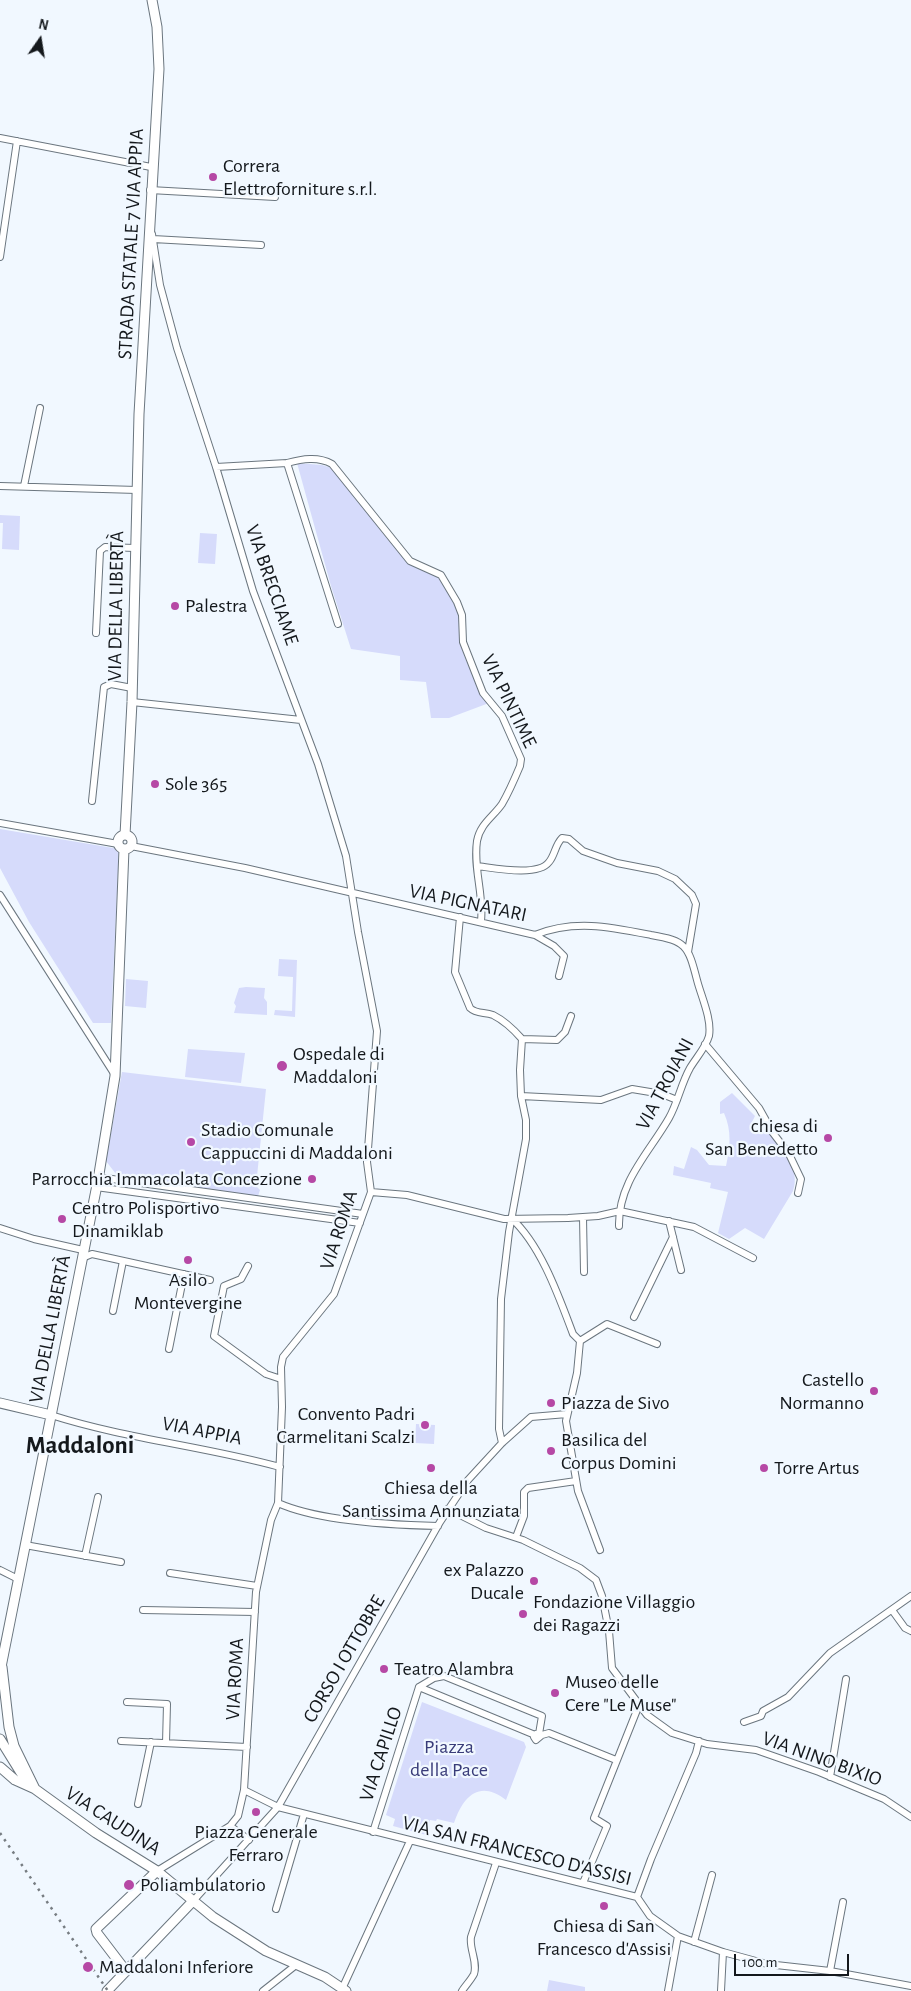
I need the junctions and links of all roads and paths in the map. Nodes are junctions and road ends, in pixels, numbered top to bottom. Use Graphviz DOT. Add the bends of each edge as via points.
graph roads {
  1 [pos="152,0"];
  2 [pos="0,138"];
  3 [pos="18,141"];
  4 [pos="151,167"];
  5 [pos="150,190"];
  6 [pos="276,197"];
  7 [pos="149,222"];
  8 [pos="153,239"];
  9 [pos="261,245"];
  10 [pos="1,249"];
  11 [pos="0,257"];
  12 [pos="145,285"];
  13 [pos="160,285"];
  14 [pos="40,408"];
  15 [pos="286,463"];
  16 [pos="216,467"];
  17 [pos="0,486"];
  18 [pos="24,486"];
  19 [pos="137,490"];
  20 [pos="135,548"];
  21 [pos="338,624"];
  22 [pos="96,634"];
  23 [pos="132,688"];
  24 [pos="132,702"];
  25 [pos="301,720"];
  26 [pos="92,801"];
  27 [pos="0,823"];
  28 [pos="124,846"];
  29 [pos="477,866"];
  30 [pos="354,894"];
  31 [pos="0,895"];
  32 [pos="460,917"];
  33 [pos="481,921"];
  34 [pos="535,935"];
  35 [pos="688,952"];
  36 [pos="560,976"];
  37 [pos="571,1016"];
  38 [pos="522,1039"];
  39 [pos="705,1044"];
  40 [pos="115,1076"];
  41 [pos="521,1096"];
  42 [pos="677,1100"];
  43 [pos="98,1177"];
  44 [pos="96,1187"];
  45 [pos="371,1192"];
  46 [pos="798,1193"];
  47 [pos="620,1211"];
  48 [pos="362,1214"];
  49 [pos="583,1217"];
  50 [pos="511,1218"];
  51 [pos="669,1221"];
  52 [pos="360,1223"];
  53 [pos="619,1226"];
  54 [pos="0,1228"];
  55 [pos="673,1237"];
  56 [pos="83,1254"];
  57 [pos="753,1258"];
  58 [pos="124,1261"];
  59 [pos="248,1266"];
  60 [pos="681,1270"];
  61 [pos="584,1272"];
  62 [pos="184,1274"];
  63 [pos="210,1280"];
  64 [pos="114,1311"];
  65 [pos="634,1317"];
  66 [pos="580,1341"];
  67 [pos="657,1344"];
  68 [pos="169,1349"];
  69 [pos="281,1379"];
  70 [pos="0,1403"];
  71 [pos="567,1414"];
  72 [pos="51,1415"];
  73 [pos="502,1443"];
  74 [pos="280,1467"];
  75 [pos="576,1481"];
  76 [pos="98,1497"];
  77 [pos="278,1502"];
  78 [pos="448,1509"];
  79 [pos="438,1526"];
  80 [pos="516,1537"];
  81 [pos="25,1545"];
  82 [pos="600,1550"];
  83 [pos="85,1556"];
  84 [pos="121,1562"];
  85 [pos="0,1570"];
  86 [pos="170,1573"];
  87 [pos="18,1578"];
  88 [pos="257,1586"];
  89 [pos="911,1596"];
  90 [pos="143,1610"];
  91 [pos="892,1610"];
  92 [pos="255,1612"];
  93 [pos="911,1631"];
  94 [pos="3,1637"];
  95 [pos="0,1668"];
  96 [pos="846,1679"];
  97 [pos="419,1687"];
  98 [pos="127,1702"];
  99 [pos="639,1705"];
  100 [pos="744,1722"];
  101 [pos="538,1735"];
  102 [pos="0,1739"];
  103 [pos="121,1741"];
  104 [pos="699,1741"];
  105 [pos="151,1742"];
  106 [pos="166,1743"];
  107 [pos="247,1747"];
  108 [pos="616,1760"];
  109 [pos="0,1767"];
  110 [pos="830,1776"];
  111 [pos="34,1790"];
  112 [pos="244,1790"];
  113 [pos="138,1804"];
  114 [pos="278,1807"];
  115 [pos="304,1814"];
  116 [pos="911,1817"];
  117 [pos="230,1826"];
  118 [pos="373,1832"];
  119 [pos="249,1840"];
  120 [pos="410,1842"];
  121 [pos="496,1864"];
  122 [pos="157,1870"];
  123 [pos="712,1875"];
  124 [pos="583,1884"];
  125 [pos="637,1897"];
  126 [pos="192,1901"];
  127 [pos="843,1902"];
  128 [pos="276,1909"];
  129 [pos="678,1936"];
  130 [pos="694,1942"];
  131 [pos="723,1952"];
  132 [pos="296,1965"];
  133 [pos="126,1971"];
  134 [pos="830,1971"];
  135 [pos="911,1986"];
  136 [pos="344,1990"];
  137 [pos="107,1991"];
  138 [pos="263,1991"];
  139 [pos="462,1991"];
  140 [pos="668,1991"];
  141 [pos="720,1991"];
  1 -- 4 [label="main road, STRADA STATALE 7 VIA APPIA" via="157,27 158,69"];
  2 -- 3 [label="street"];
  3 -- 4 [label="street"];
  3 -- 10 [label="street"];
  4 -- 5 [label="main road, STRADA STATALE 7 VIA APPIA"];
  5 -- 6 [label="street"];
  5 -- 7 [label="main road, STRADA STATALE 7 VIA APPIA"];
  7 -- 8 [label="street, VIA BRECCIAME"];
  7 -- 12 [label="main road, STRADA STATALE 7 VIA APPIA"];
  8 -- 9 [label="street"];
  8 -- 13 [label="street, VIA BRECCIAME"];
  10 -- 11 [label="street"];
  12 -- 13 [label="street" via="154,279"];
  12 -- 19 [label="main road, STRADA STATALE 7 VIA APPIA"];
  13 -- 16 [label="street, VIA BRECCIAME"];
  14 -- 18 [label="street"];
  15 -- 16 [label="street, VIA PINTIME"];
  15 -- 21 [label="street"];
  15 -- 29 [label="street, VIA PINTIME" via="324,459 332,464 410,560 441,575 458,602 463,642 472,667 483,693 502,716 521,758 501,805 482,828 477,842"];
  16 -- 25 [label="street, VIA BRECCIAME" via="253,591"];
  17 -- 18 [label="street"];
  18 -- 19 [label="street"];
  19 -- 20 [label="main road, VIA DELLA LIBERTÀ"];
  20 -- 22 [label="street" via="105,547 100,551"];
  20 -- 23 [label="main road, VIA DELLA LIBERTÀ"];
  23 -- 24 [label="main road, VIA DELLA LIBERTÀ"];
  23 -- 26 [label="street" via="111,684 104,687"];
  24 -- 25 [label="street"];
  24 -- 28 [label="main road, VIA DELLA LIBERTÀ" via="125,835 131,839"];
  25 -- 30 [label="street, VIA BRECCIAME" via="332,808"];
  27 -- 28 [label="street, VIA PIGNATARI"];
  28 -- 30 [label="street, VIA PIGNATARI" via="245,868"];
  28 -- 40 [label="main road, VIA DELLA LIBERTÀ"];
  29 -- 33 [label="street, VIA PINTIME" via="483,904"];
  29 -- 35 [label="street" via="537,870 549,863 557,842 562,838 569,839 583,851 617,863 658,871 692,894 696,904"];
  30 -- 32 [label="street, VIA PIGNATARI"];
  30 -- 45 [label="street, VIA ROMA" via="378,1048 370,1109 368,1162"];
  31 -- 40 [label="street"];
  32 -- 33 [label="street, VIA PIGNATARI"];
  32 -- 38 [label="street" via="455,972 470,1008 498,1019"];
  33 -- 34 [label="street, VIA PIGNATARI"];
  34 -- 35 [label="street, VIA PIGNATARI" via="564,926 590,924 673,939 685,946"];
  34 -- 36 [label="street" via="564,956"];
  35 -- 39 [label="street, VIA TROIANI" via="708,1021 709,1035"];
  37 -- 38 [label="street" via="558,1040"];
  38 -- 41 [label="street"];
  39 -- 42 [label="street, VIA TROIANI" via="689,1070"];
  39 -- 46 [label="street" via="759,1108 789,1154 801,1179"];
  40 -- 43 [label="main road, VIA DELLA LIBERTÀ"];
  41 -- 42 [label="street" via="601,1100 632,1089"];
  41 -- 50 [label="street" via="526,1120 525,1152"];
  42 -- 47 [label="street, VIA TROIANI" via="670,1117 630,1176"];
  43 -- 44 [label="main road, VIA DELLA LIBERTÀ"];
  43 -- 48 [label="street"];
  44 -- 52 [label="street"];
  44 -- 56 [label="main road, VIA DELLA LIBERTÀ"];
  45 -- 48 [label="street, VIA ROMA"];
  45 -- 50 [label="street"];
  47 -- 49 [label="street"];
  47 -- 51 [label="street"];
  47 -- 53 [label="street, VIA TROIANI"];
  48 -- 52 [label="street, VIA ROMA"];
  49 -- 50 [label="street"];
  49 -- 61 [label="street"];
  50 -- 66 [label="street" via="522,1228 542,1263 573,1334"];
  50 -- 73 [label="street" via="501,1299 499,1429"];
  51 -- 55 [label="street"];
  51 -- 57 [label="street" via="694,1226"];
  52 -- 69 [label="street, VIA ROMA" via="334,1294 283,1357"];
  54 -- 56 [label="street"];
  55 -- 60 [label="street"];
  55 -- 65 [label="street"];
  56 -- 58 [label="street"];
  56 -- 72 [label="main road, VIA DELLA LIBERTÀ"];
  58 -- 62 [label="street"];
  58 -- 64 [label="street"];
  59 -- 69 [label="street" via="241,1279 224,1286 214,1336 266,1374"];
  62 -- 63 [label="street"];
  62 -- 68 [label="street"];
  66 -- 67 [label="street" via="608,1324"];
  66 -- 71 [label="street" via="577,1374"];
  69 -- 74 [label="street, VIA ROMA"];
  70 -- 72 [label="main road, VIA APPIA"];
  71 -- 73 [label="street" via="531,1417"];
  71 -- 75 [label="street" via="568,1442"];
  72 -- 74 [label="street, VIA APPIA" via="92,1428 226,1453"];
  72 -- 81 [label="main road, VIA DELLA LIBERTÀ"];
  73 -- 78 [label="street, CORSO I OTTOBRE" via="468,1480"];
  74 -- 77 [label="street, VIA ROMA"];
  75 -- 80 [label="street" via="528,1488 524,1492 524,1516"];
  75 -- 82 [label="street"];
  76 -- 83 [label="street"];
  77 -- 79 [label="street" via="295,1510 386,1524"];
  77 -- 88 [label="street, VIA ROMA"];
  78 -- 79 [label="street, CORSO I OTTOBRE"];
  78 -- 80 [label="street, VIA NINO BIXIO" via="486,1528"];
  79 -- 114 [label="street, CORSO I OTTOBRE"];
  80 -- 99 [label="street, VIA NINO BIXIO" via="580,1568 596,1580 610,1631 612,1668"];
  81 -- 83 [label="street"];
  81 -- 87 [label="main road, VIA DELLA LIBERTÀ"];
  83 -- 84 [label="street"];
  85 -- 87 [label="street"];
  86 -- 88 [label="street"];
  87 -- 94 [label="main road, VIA DELLA LIBERTÀ"];
  88 -- 92 [label="street, VIA ROMA"];
  89 -- 91 [label="street"];
  90 -- 92 [label="street, VIA ROMA"];
  91 -- 93 [label="street"];
  91 -- 100 [label="street" via="830,1653 788,1697 763,1711 761,1716"];
  92 -- 107 [label="street, VIA ROMA"];
  94 -- 95 [label="main road, VIA DELLA LIBERTÀ"];
  95 -- 111 [label="main road, VIA DELLA LIBERTÀ" via="14,1746"];
  96 -- 110 [label="street"];
  97 -- 101 [label="street"];
  97 -- 101 [label="street" via="444,1676 465,1684 542,1716"];
  97 -- 118 [label="street, VIA CAPILLO"];
  98 -- 106 [label="street" via="167,1704"];
  99 -- 104 [label="street, VIA NINO BIXIO" via="672,1732"];
  99 -- 108 [label="street"];
  101 -- 108 [label="street" via="549,1733"];
  102 -- 111 [label="main road" via="21,1776"];
  103 -- 105 [label="street, VIA ROMA"];
  104 -- 110 [label="street, VIA NINO BIXIO" via="756,1750"];
  104 -- 125 [label="street"];
  105 -- 106 [label="street, VIA ROMA"];
  105 -- 113 [label="street"];
  106 -- 107 [label="street, VIA ROMA"];
  107 -- 112 [label="street, VIA ROMA"];
  108 -- 124 [label="street" via="594,1818 607,1826"];
  109 -- 111 [label="main road"];
  110 -- 116 [label="street, VIA NINO BIXIO" via="884,1799"];
  111 -- 122 [label="main road, VIA CAUDINA"];
  112 -- 114 [label="street"];
  112 -- 117 [label="street" via="238,1816"];
  114 -- 115 [label="street, VIA SAN FRANCESCO D'ASSISI"];
  114 -- 119 [label="street"];
  115 -- 118 [label="street, VIA SAN FRANCESCO D'ASSISI"];
  115 -- 128 [label="street"];
  117 -- 119 [label="street"];
  117 -- 122 [label="street"];
  118 -- 120 [label="street, VIA SAN FRANCESCO D'ASSISI"];
  119 -- 126 [label="street"];
  120 -- 121 [label="street, VIA SAN FRANCESCO D'ASSISI"];
  120 -- 136 [label="street"];
  121 -- 124 [label="street, VIA SAN FRANCESCO D'ASSISI"];
  121 -- 139 [label="street" via="471,1937 474,1974"];
  122 -- 126 [label="main road, VIA CAUDINA"];
  122 -- 133 [label="main road" via="96,1929"];
  123 -- 130 [label="street"];
  124 -- 125 [label="street, VIA SAN FRANCESCO D'ASSISI"];
  125 -- 129 [label="street, VIA SAN FRANCESCO D'ASSISI" via="650,1916"];
  126 -- 132 [label="main road, VIA CAUDINA" via="266,1950"];
  126 -- 133 [label="main road"];
  127 -- 134 [label="street"];
  129 -- 130 [label="street, VIA SAN FRANCESCO D'ASSISI"];
  129 -- 140 [label="street"];
  130 -- 131 [label="street, VIA SAN FRANCESCO D'ASSISI"];
  131 -- 134 [label="street, VIA SAN FRANCESCO D'ASSISI" via="767,1964"];
  131 -- 141 [label="street"];
  132 -- 136 [label="main road, VIA CAUDINA" via="325,1977"];
  132 -- 138 [label="street"];
  133 -- 137 [label="main road"];
  134 -- 135 [label="street, VIA SAN FRANCESCO D'ASSISI"];
}
